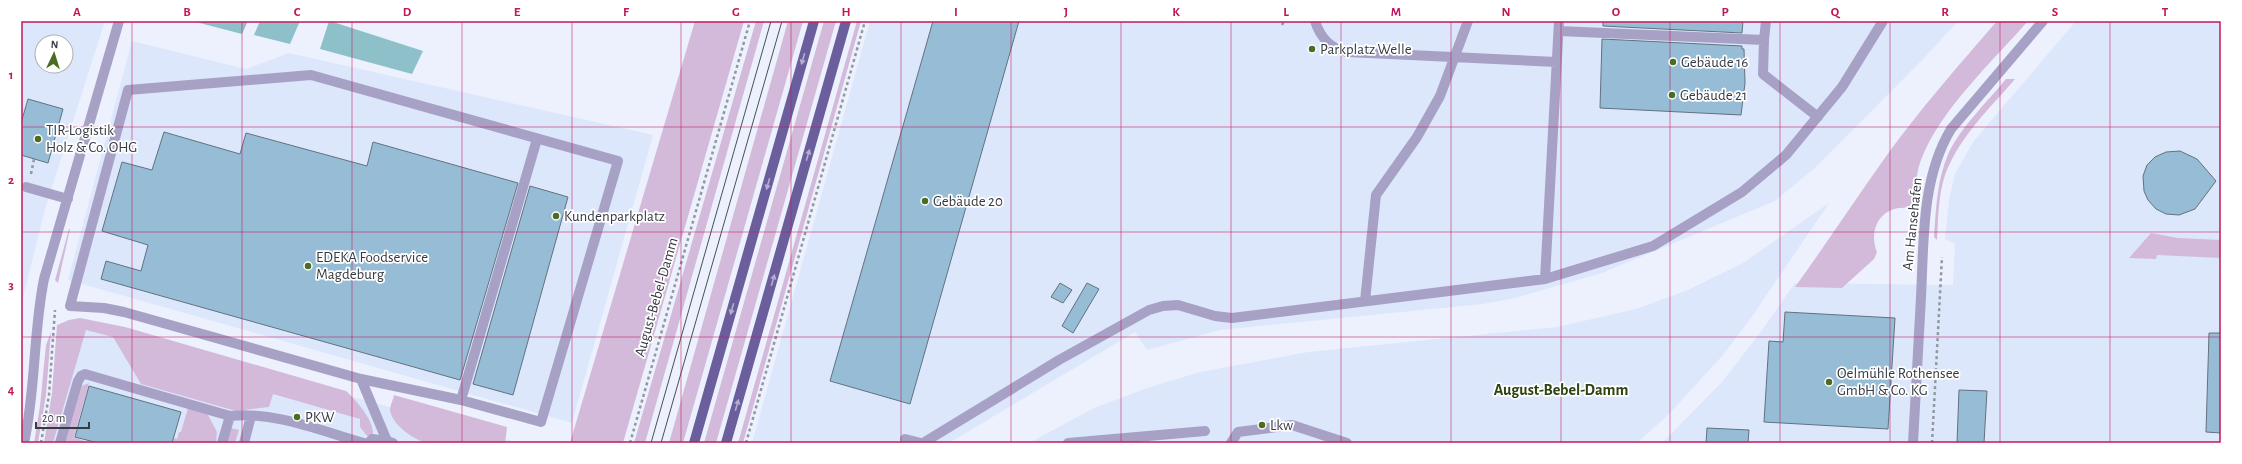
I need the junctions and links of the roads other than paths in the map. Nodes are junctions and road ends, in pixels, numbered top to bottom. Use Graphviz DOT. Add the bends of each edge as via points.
graph roads {
  1 [pos="119,21"];
  2 [pos="814,21"];
  3 [pos="846,21"];
  4 [pos="1315,21"];
  5 [pos="1468,21"];
  6 [pos="1766,21"];
  7 [pos="1883,21"];
  8 [pos="2042,21"];
  9 [pos="1559,26"];
  10 [pos="1764,40"];
  11 [pos="1456,57"];
  12 [pos="1557,62"];
  13 [pos="1818,117"];
  14 [pos="537,139"];
  15 [pos="26,187"];
  16 [pos="68,200"];
  17 [pos="1545,279"];
  18 [pos="1365,301"];
  19 [pos="362,379"];
  20 [pos="461,400"];
  21 [pos="230,416"];
  22 [pos="251,416"];
  23 [pos="1205,431"];
  24 [pos="905,439"];
  25 [pos="389,442"];
  26 [pos="24,443"];
  27 [pos="60,443"];
  28 [pos="222,443"];
  29 [pos="244,443"];
  30 [pos="364,443"];
  31 [pos="369,443"];
  32 [pos="694,443"];
  33 [pos="726,443"];
  34 [pos="922,443"];
  35 [pos="1068,443"];
  36 [pos="1231,443"];
  37 [pos="1347,443"];
  38 [pos="1913,443"];
  1 -- 16 [label="street"];
  2 -- 32 [label="main road, one-way"];
  33 -- 3 [label="main road, one-way"];
  4 -- 11 [label="street" via="1326,40 1343,51"];
  5 -- 11 [label="street"];
  6 -- 10 [label="street"];
  7 -- 13 [label="street" via="1842,87"];
  8 -- 38 [label="street, Am Hansehafen" via="1951,129 1934,164 1923,255"];
  9 -- 10 [label="street"];
  9 -- 12 [label="street"];
  10 -- 13 [label="street" via="1762,74"];
  11 -- 12 [label="street"];
  11 -- 18 [label="street" via="1440,96 1417,137 1376,195"];
  12 -- 17 [label="street"];
  13 -- 17 [label="street" via="1786,155 1742,192 1653,246"];
  14 -- 19 [label="street" via="311,75 128,90 70,306 124,312"];
  14 -- 20 [label="street"];
  14 -- 20 [label="street" via="618,161 541,422"];
  15 -- 16 [label="street"];
  16 -- 26 [label="street" via="41,294 32,403"];
  17 -- 18 [label="street"];
  18 -- 34 [label="street" via="1232,318 1214,316 1182,306 1158,307 1095,339"];
  19 -- 20 [label="street"];
  19 -- 25 [label="street"];
  21 -- 22 [label="street"];
  21 -- 27 [label="street" via="86,374 78,381"];
  21 -- 28 [label="street"];
  22 -- 29 [label="street"];
  22 -- 30 [label="street" via="270,416"];
  23 -- 35 [label="street"];
  24 -- 34 [label="street"];
  25 -- 31 [label="street" via="372,439"];
  36 -- 37 [label="street" via="1238,432 1292,425"];
}
